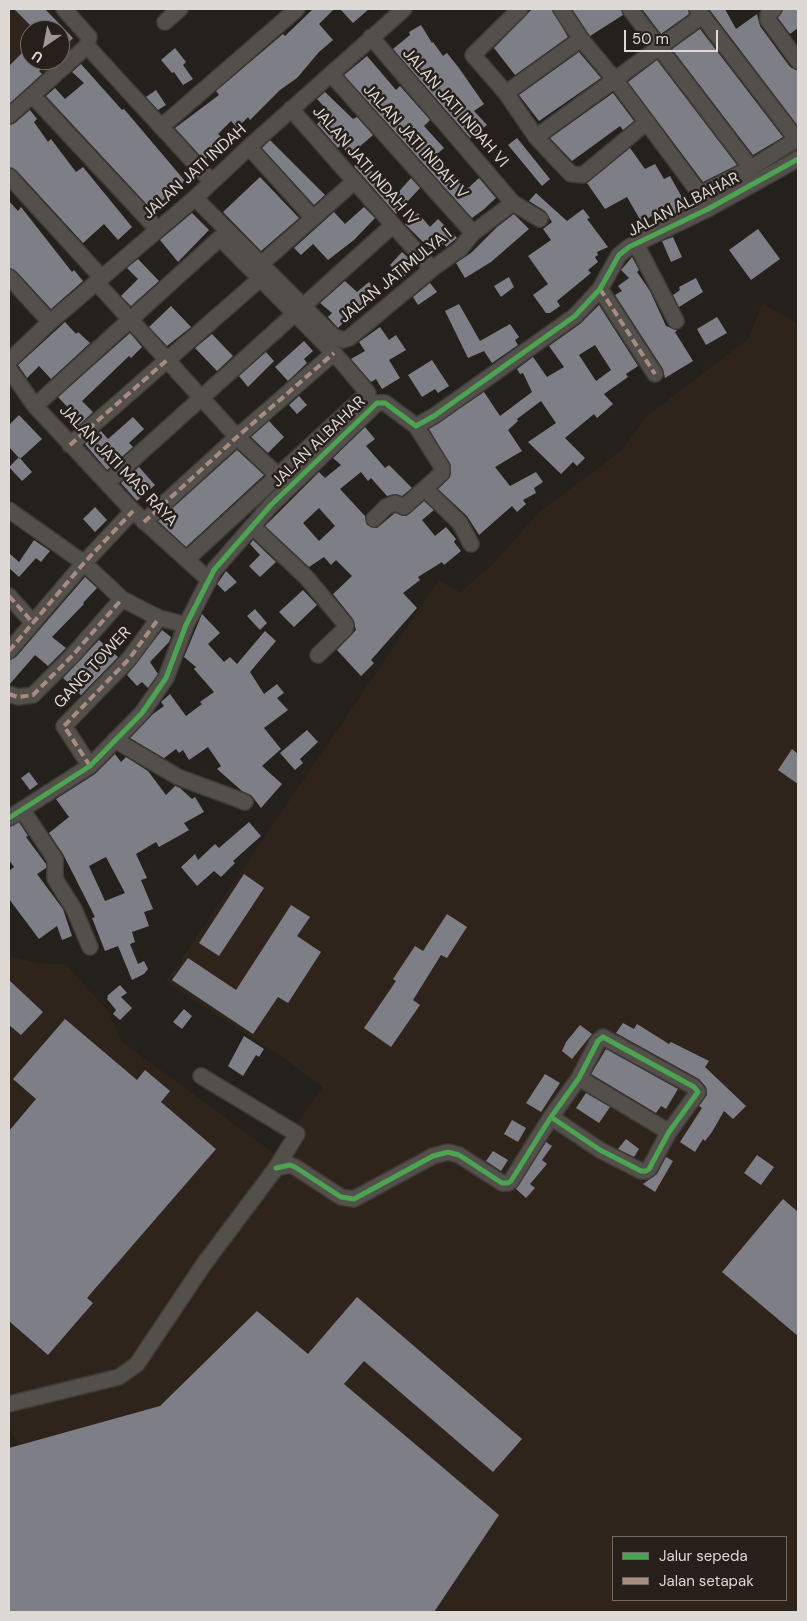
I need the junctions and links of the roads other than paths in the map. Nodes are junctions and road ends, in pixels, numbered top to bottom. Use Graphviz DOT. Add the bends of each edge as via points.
graph roads {
  1 [pos="64,9"];
  2 [pos="180,9"];
  3 [pos="297,9"];
  4 [pos="404,9"];
  5 [pos="521,9"];
  6 [pos="561,9"];
  7 [pos="630,9"];
  8 [pos="774,9"];
  9 [pos="699,12"];
  10 [pos="165,22"];
  11 [pos="371,37"];
  12 [pos="581,38"];
  13 [pos="87,46"];
  14 [pos="658,47"];
  15 [pos="798,61"];
  16 [pos="331,74"];
  17 [pos="616,81"];
  18 [pos="506,94"];
  19 [pos="32,95"];
  20 [pos="291,108"];
  21 [pos="9,116"];
  22 [pos="647,122"];
  23 [pos="161,127"];
  24 [pos="536,138"];
  25 [pos="798,140"];
  26 [pos="249,147"];
  27 [pos="798,159"];
  28 [pos="751,168"];
  29 [pos="9,176"];
  30 [pos="211,181"];
  31 [pos="355,181"];
  32 [pos="700,194"];
  33 [pos="195,198"];
  34 [pos="513,202"];
  35 [pos="708,209"];
  36 [pos="313,218"];
  37 [pos="540,220"];
  38 [pos="393,225"];
  39 [pos="157,229"];
  40 [pos="473,233"];
  41 [pos="636,244"];
  42 [pos="432,269"];
  43 [pos="261,271"];
  44 [pos="9,277"];
  45 [pos="100,281"];
  46 [pos="600,289"];
  47 [pos="299,311"];
  48 [pos="131,321"];
  49 [pos="676,321"];
  50 [pos="50,322"];
  51 [pos="334,353"];
  52 [pos="167,360"];
  53 [pos="9,361"];
  54 [pos="9,369"];
  55 [pos="655,374"];
  56 [pos="202,399"];
  57 [pos="35,406"];
  58 [pos="416,426"];
  59 [pos="237,437"];
  60 [pos="70,445"];
  61 [pos="278,476"];
  62 [pos="107,483"];
  63 [pos="290,487"];
  64 [pos="425,490"];
  65 [pos="9,510"];
  66 [pos="133,511"];
  67 [pos="231,518"];
  68 [pos="374,519"];
  69 [pos="144,522"];
  70 [pos="248,529"];
  71 [pos="472,544"];
  72 [pos="187,559"];
  73 [pos="84,563"];
  74 [pos="209,580"];
  75 [pos="9,596"];
  76 [pos="122,599"];
  77 [pos="159,618"];
  78 [pos="33,623"];
  79 [pos="186,625"];
  80 [pos="9,652"];
  81 [pos="318,655"];
  82 [pos="9,694"];
  83 [pos="116,740"];
  84 [pos="90,766"];
  85 [pos="245,802"];
  86 [pos="23,811"];
  87 [pos="9,818"];
  88 [pos="90,947"];
  89 [pos="201,1076"];
  90 [pos="579,1078"];
  91 [pos="551,1117"];
  92 [pos="669,1132"];
  93 [pos="276,1168"];
  94 [pos="9,1404"];
  1 -- 13 [label="street" via="89,37"];
  2 -- 10 [label="street"];
  3 -- 23 [label="street"];
  4 -- 11 [label="street, JALAN JATI INDAH"];
  5 -- 18 [label="street" via="473,53"];
  6 -- 12 [label="street"];
  7 -- 14 [label="street"];
  8 -- 15 [label="street" via="768,20"];
  9 -- 14 [label="street"];
  9 -- 25 [label="street"];
  11 -- 16 [label="street, JALAN JATI INDAH"];
  11 -- 34 [label="street, JALAN JATI INDAH VI"];
  12 -- 17 [label="street"];
  12 -- 18 [label="street"];
  13 -- 19 [label="street"];
  13 -- 23 [label="street"];
  14 -- 17 [label="street"];
  14 -- 28 [label="street"];
  16 -- 20 [label="street, JALAN JATI INDAH"];
  16 -- 40 [label="street, JALAN JATI INDAH V"];
  17 -- 22 [label="street"];
  17 -- 24 [label="street"];
  18 -- 24 [label="street"];
  19 -- 21 [label="street"];
  19 -- 39 [label="street"];
  20 -- 26 [label="street, JALAN JATI INDAH"];
  20 -- 31 [label="street, JALAN JATI INDAH IV"];
  22 -- 24 [label="street" via="579,176 571,174"];
  22 -- 32 [label="street"];
  23 -- 30 [label="street"];
  25 -- 28 [label="street"];
  26 -- 30 [label="street, JALAN JATI INDAH"];
  26 -- 36 [label="street"];
  27 -- 35 [label="street, JALAN ALBAHAR"];
  28 -- 32 [label="street"];
  29 -- 45 [label="street"];
  30 -- 33 [label="street, JALAN JATI INDAH"];
  31 -- 36 [label="street"];
  31 -- 38 [label="street, JALAN JATI INDAH IV"];
  32 -- 35 [label="street"];
  33 -- 39 [label="street, JALAN JATI INDAH"];
  33 -- 43 [label="street, JALAN JATIMULYA I"];
  34 -- 37 [label="street, JALAN JATI INDAH VI"];
  34 -- 40 [label="street, JALAN JATIMULYA I"];
  35 -- 41 [label="street, JALAN ALBAHAR"];
  36 -- 43 [label="street"];
  38 -- 42 [label="street, JALAN JATI INDAH IV"];
  38 -- 47 [label="street"];
  39 -- 45 [label="street, JALAN JATI INDAH"];
  40 -- 42 [label="street, JALAN JATIMULYA I" via="460,249"];
  41 -- 46 [label="street, JALAN ALBAHAR" via="618,255"];
  41 -- 49 [label="street"];
  42 -- 47 [label="street, JALAN JATIMULYA I" via="343,340"];
  43 -- 47 [label="street, JALAN JATIMULYA I"];
  43 -- 48 [label="street" via="220,238"];
  43 -- 52 [label="street"];
  44 -- 50 [label="street"];
  45 -- 48 [label="street"];
  45 -- 50 [label="street, JALAN JATI INDAH"];
  46 -- 55 [label="street"];
  46 -- 58 [label="street, JALAN ALBAHAR" via="575,316"];
  47 -- 51 [label="street"];
  47 -- 56 [label="street"];
  48 -- 52 [label="street"];
  48 -- 57 [label="street"];
  50 -- 53 [label="street, JALAN JATI INDAH"];
  51 -- 59 [label="street"];
  51 -- 61 [label="street" via="368,393"];
  52 -- 56 [label="street"];
  52 -- 60 [label="street"];
  54 -- 57 [label="street, JALAN JATI MAS RAYA"];
  56 -- 59 [label="street"];
  56 -- 62 [label="street"];
  57 -- 60 [label="street, JALAN JATI MAS RAYA"];
  58 -- 63 [label="street, JALAN ALBAHAR" via="385,404 377,403"];
  58 -- 64 [label="street" via="443,469"];
  59 -- 61 [label="street"];
  59 -- 69 [label="street"];
  60 -- 62 [label="street, JALAN JATI MAS RAYA"];
  61 -- 63 [label="street"];
  61 -- 67 [label="street"];
  62 -- 66 [label="street, JALAN JATI MAS RAYA"];
  63 -- 70 [label="street, JALAN ALBAHAR"];
  64 -- 68 [label="street" via="404,507 395,504 386,507"];
  64 -- 71 [label="street" via="460,523"];
  65 -- 73 [label="street"];
  66 -- 69 [label="street, JALAN JATI MAS RAYA"];
  66 -- 73 [label="street"];
  67 -- 70 [label="street"];
  67 -- 72 [label="street"];
  69 -- 72 [label="street, JALAN JATI MAS RAYA"];
  70 -- 74 [label="street, JALAN ALBAHAR"];
  70 -- 81 [label="street" via="307,578 346,625"];
  72 -- 74 [label="street, JALAN JATI MAS RAYA"];
  73 -- 76 [label="street"];
  73 -- 78 [label="street"];
  74 -- 79 [label="street, JALAN ALBAHAR"];
  75 -- 78 [label="street"];
  76 -- 77 [label="street"];
  76 -- 82 [label="street" via="33,695 18,697"];
  77 -- 79 [label="street"];
  77 -- 84 [label="street, GANG TOWER" via="129,659 64,726"];
  78 -- 80 [label="street"];
  79 -- 83 [label="street, JALAN ALBAHAR" via="166,678 142,713"];
  83 -- 84 [label="street, JALAN ALBAHAR"];
  83 -- 85 [label="street" via="178,777"];
  84 -- 86 [label="street, JALAN ALBAHAR"];
  86 -- 87 [label="street, JALAN ALBAHAR"];
  86 -- 88 [label="street" via="55,859 55,880 74,909"];
  89 -- 93 [label="street" via="297,1134"];
  90 -- 91 [label="street"];
  90 -- 92 [label="street"];
  90 -- 92 [label="street" via="603,1037 694,1087 697,1096"];
  91 -- 92 [label="street" via="600,1150 641,1170 649,1169"];
  91 -- 93 [label="street" via="506,1184 459,1155 448,1152 433,1156 354,1199 341,1197 290,1165"];
  93 -- 94 [label="street" via="204,1264 137,1364 119,1377"];
}
